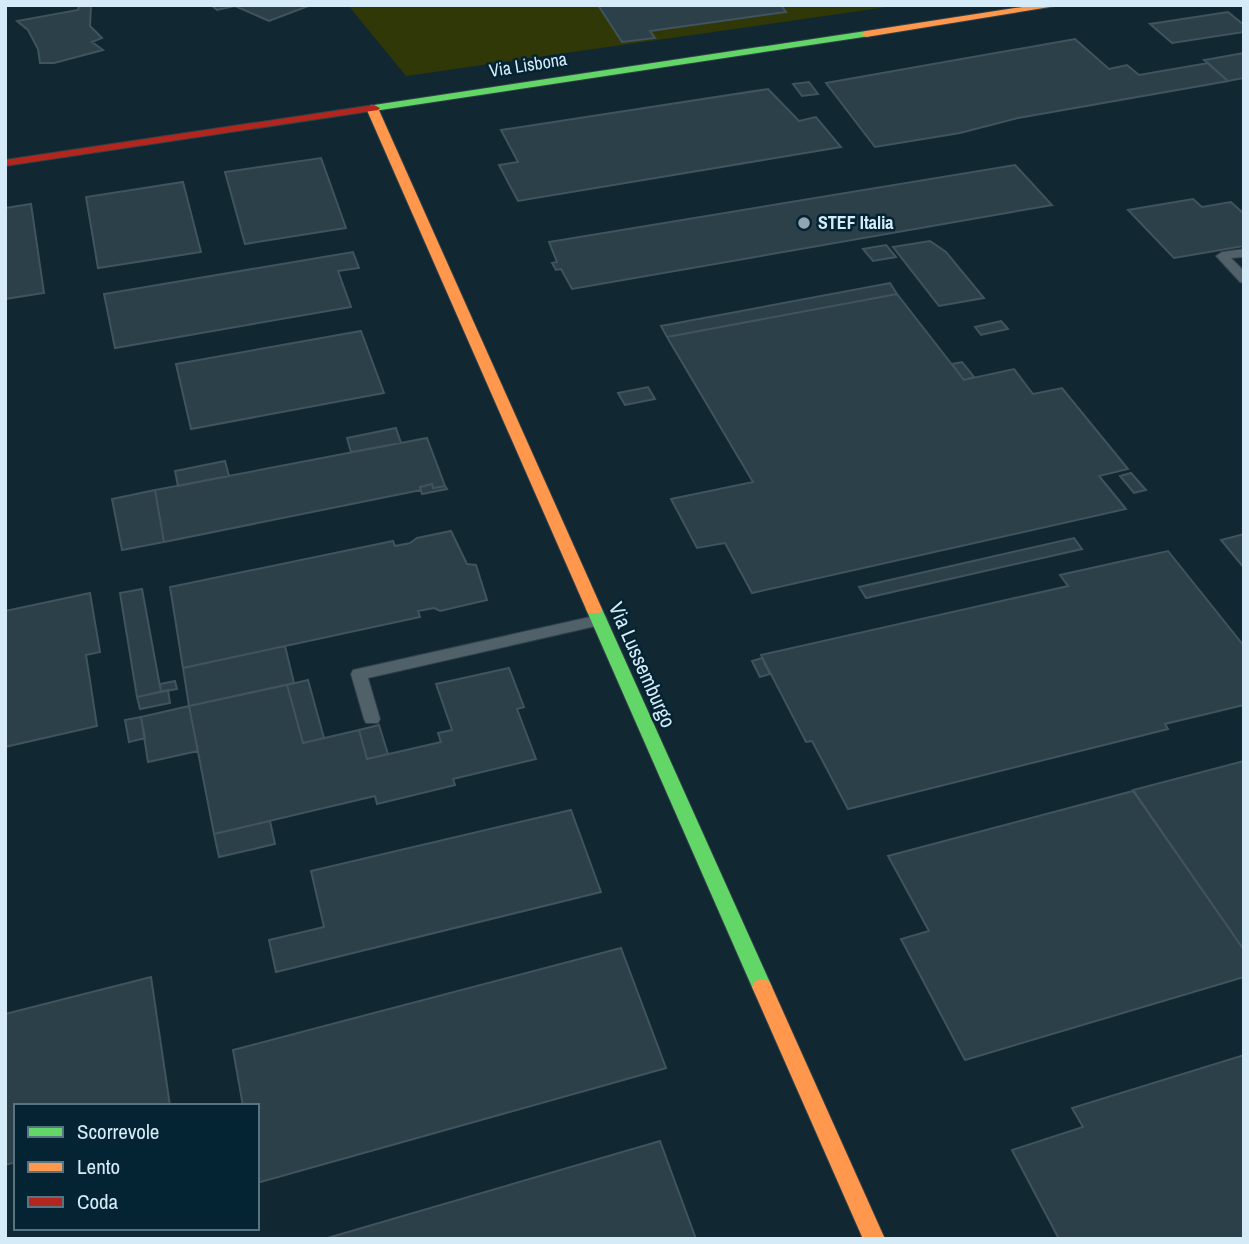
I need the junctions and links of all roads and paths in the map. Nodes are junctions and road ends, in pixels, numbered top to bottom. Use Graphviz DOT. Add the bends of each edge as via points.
graph roads {
  1 [pos="1057,5"];
  2 [pos="372,108"];
  3 [pos="5,163"];
  4 [pos="1244,253"];
  5 [pos="1244,279"];
  6 [pos="599,620"];
  7 [pos="372,719"];
  8 [pos="874,1239"];
  1 -- 2 [label="street, Via Lisbona"];
  2 -- 3 [label="street, Via Lisbona"];
  2 -- 6 [label="street, Via Lussemburgo"];
  4 -- 5 [label="lane" via="1222,256"];
  6 -- 7 [label="lane" via="359,674"];
  6 -- 8 [label="street, Via Lussemburgo"];
}
